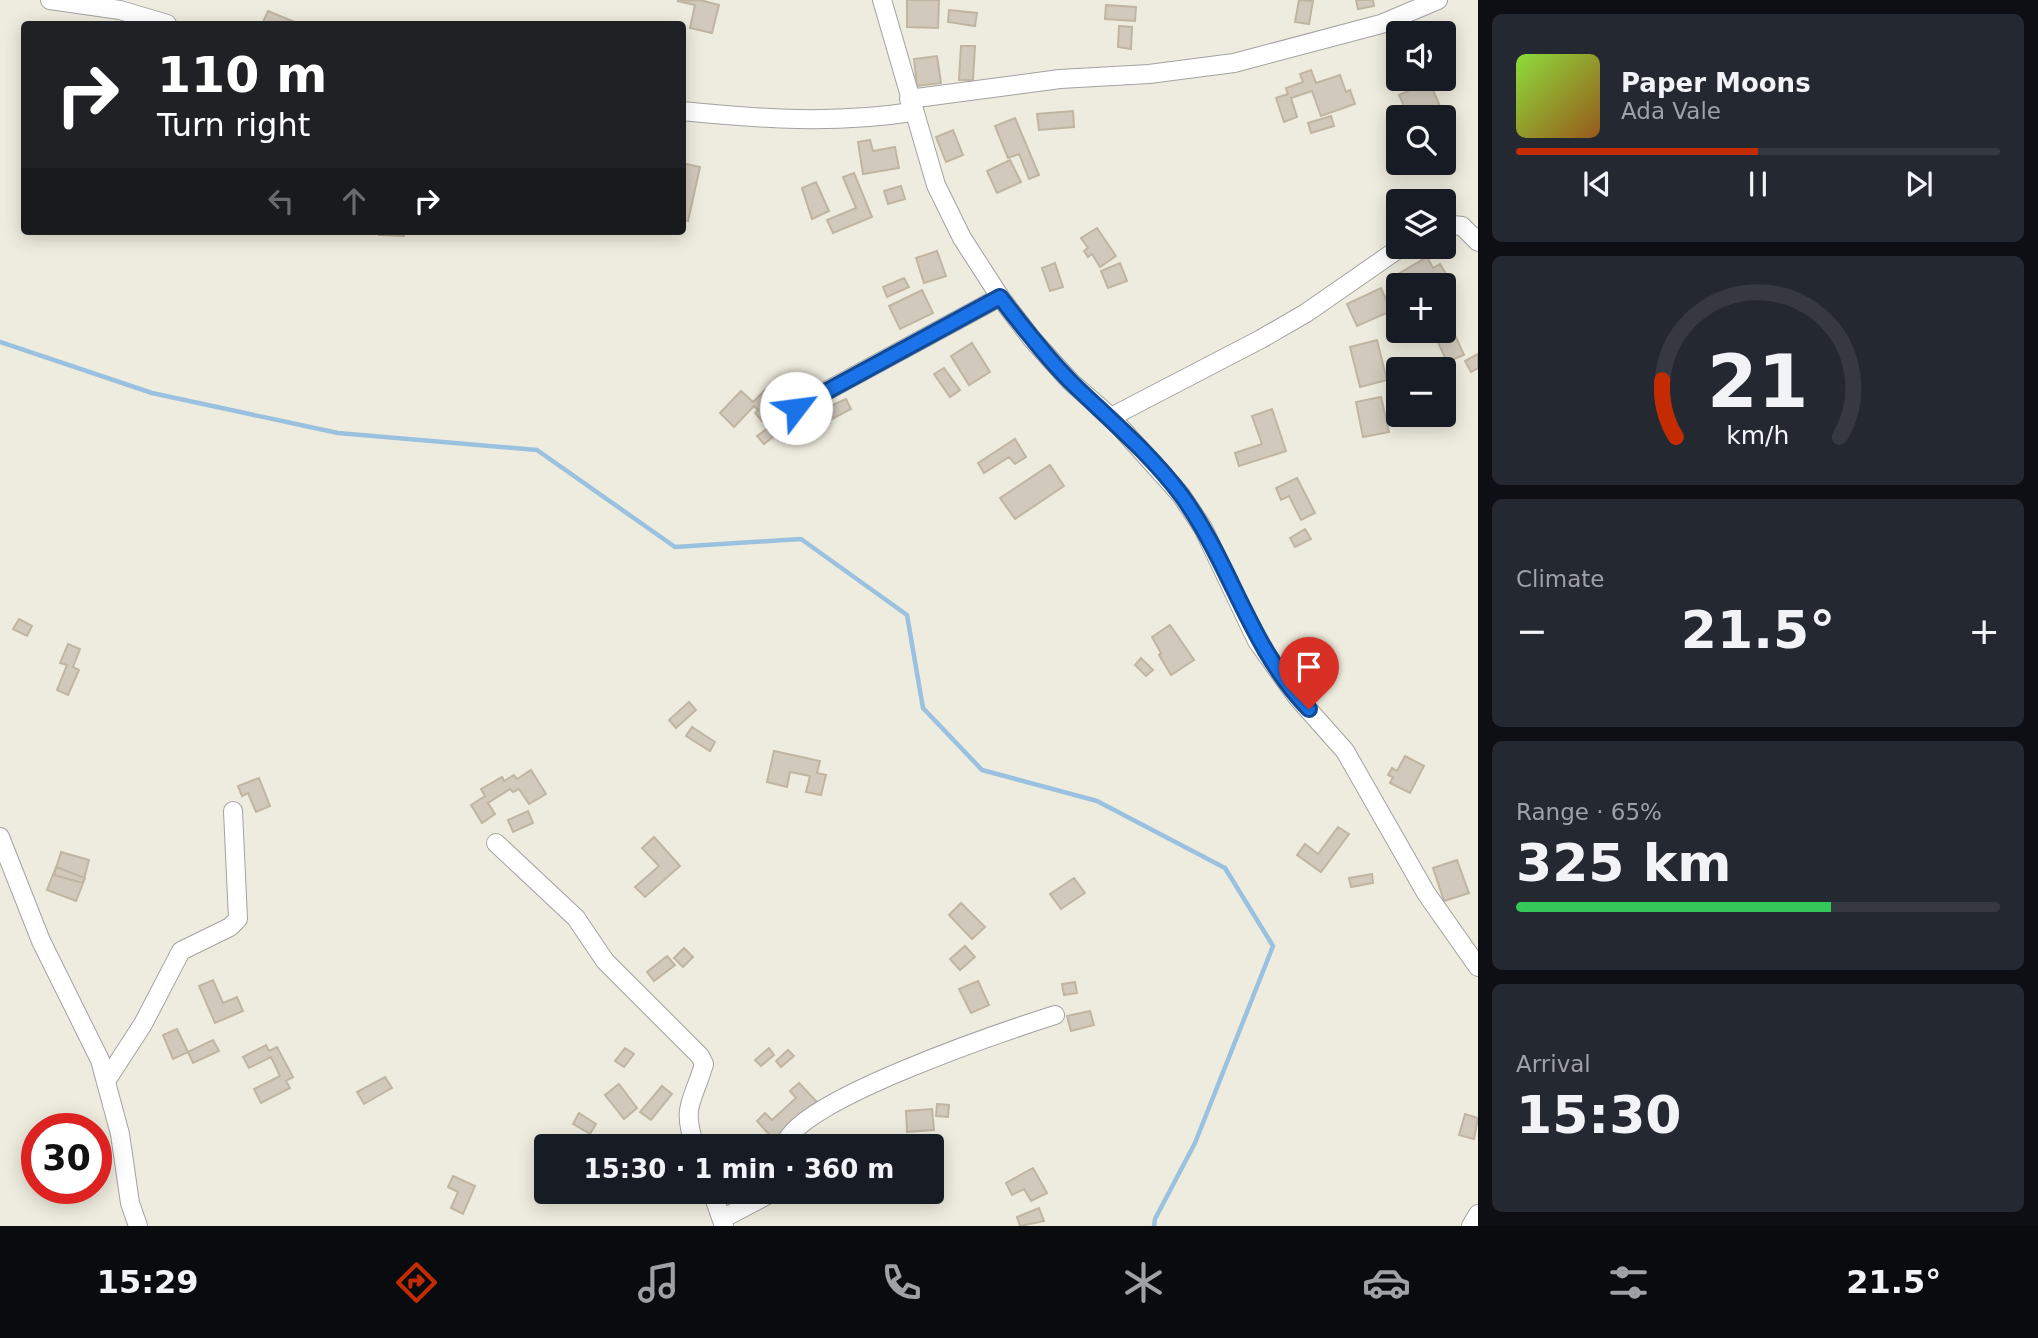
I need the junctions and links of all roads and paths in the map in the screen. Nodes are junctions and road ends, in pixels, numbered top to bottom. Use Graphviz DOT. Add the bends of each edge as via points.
graph roads {
  1 [pos="50,0"];
  2 [pos="882,0"];
  3 [pos="1437,0"];
  4 [pos="157,21"];
  5 [pos="911,106"];
  6 [pos="686,111"];
  7 [pos="1456,225"];
  8 [pos="1478,242"];
  9 [pos="1386,257"];
  10 [pos="1000,297"];
  11 [pos="796,408"];
  12 [pos="1111,417"];
  13 [pos="233,811"];
  14 [pos="0,837"];
  15 [pos="496,843"];
  16 [pos="1478,967"];
  17 [pos="1055,1014"];
  18 [pos="106,1081"];
  19 [pos="691,1134"];
  20 [pos="791,1134"];
  21 [pos="716,1204"];
  22 [pos="753,1204"];
  23 [pos="1478,1214"];
  24 [pos="723,1222"];
  25 [pos="138,1226"];
  26 [pos="1471,1226"];
  1 -- 4 [label="street" via="120,10"];
  2 -- 5 [label="street"];
  3 -- 5 [label="street" via="1381,24 1234,63 1060,79"];
  5 -- 6 [label="street" via="871,118 786,121"];
  5 -- 10 [label="street" via="936,185"];
  7 -- 8 [label="street"];
  9 -- 12 [label="street" via="1272,332"];
  10 -- 11 [label="street"];
  10 -- 12 [label="street" via="1071,382"];
  12 -- 16 [label="street" via="1181,495 1203,528 1258,641 1297,697 1346,751 1426,893"];
  13 -- 18 [label="street" via="238,919 181,951 143,1024"];
  14 -- 18 [label="street" via="41,941 90,1038"];
  15 -- 19 [label="street" via="576,918 605,961 700,1056 704,1064 687,1110"];
  17 -- 20 [label="street" via="963,1045 837,1102"];
  18 -- 25 [label="street"];
  21 -- 24 [label="street"];
  22 -- 24 [label="street"];
  23 -- 26 [label="street"];
}
